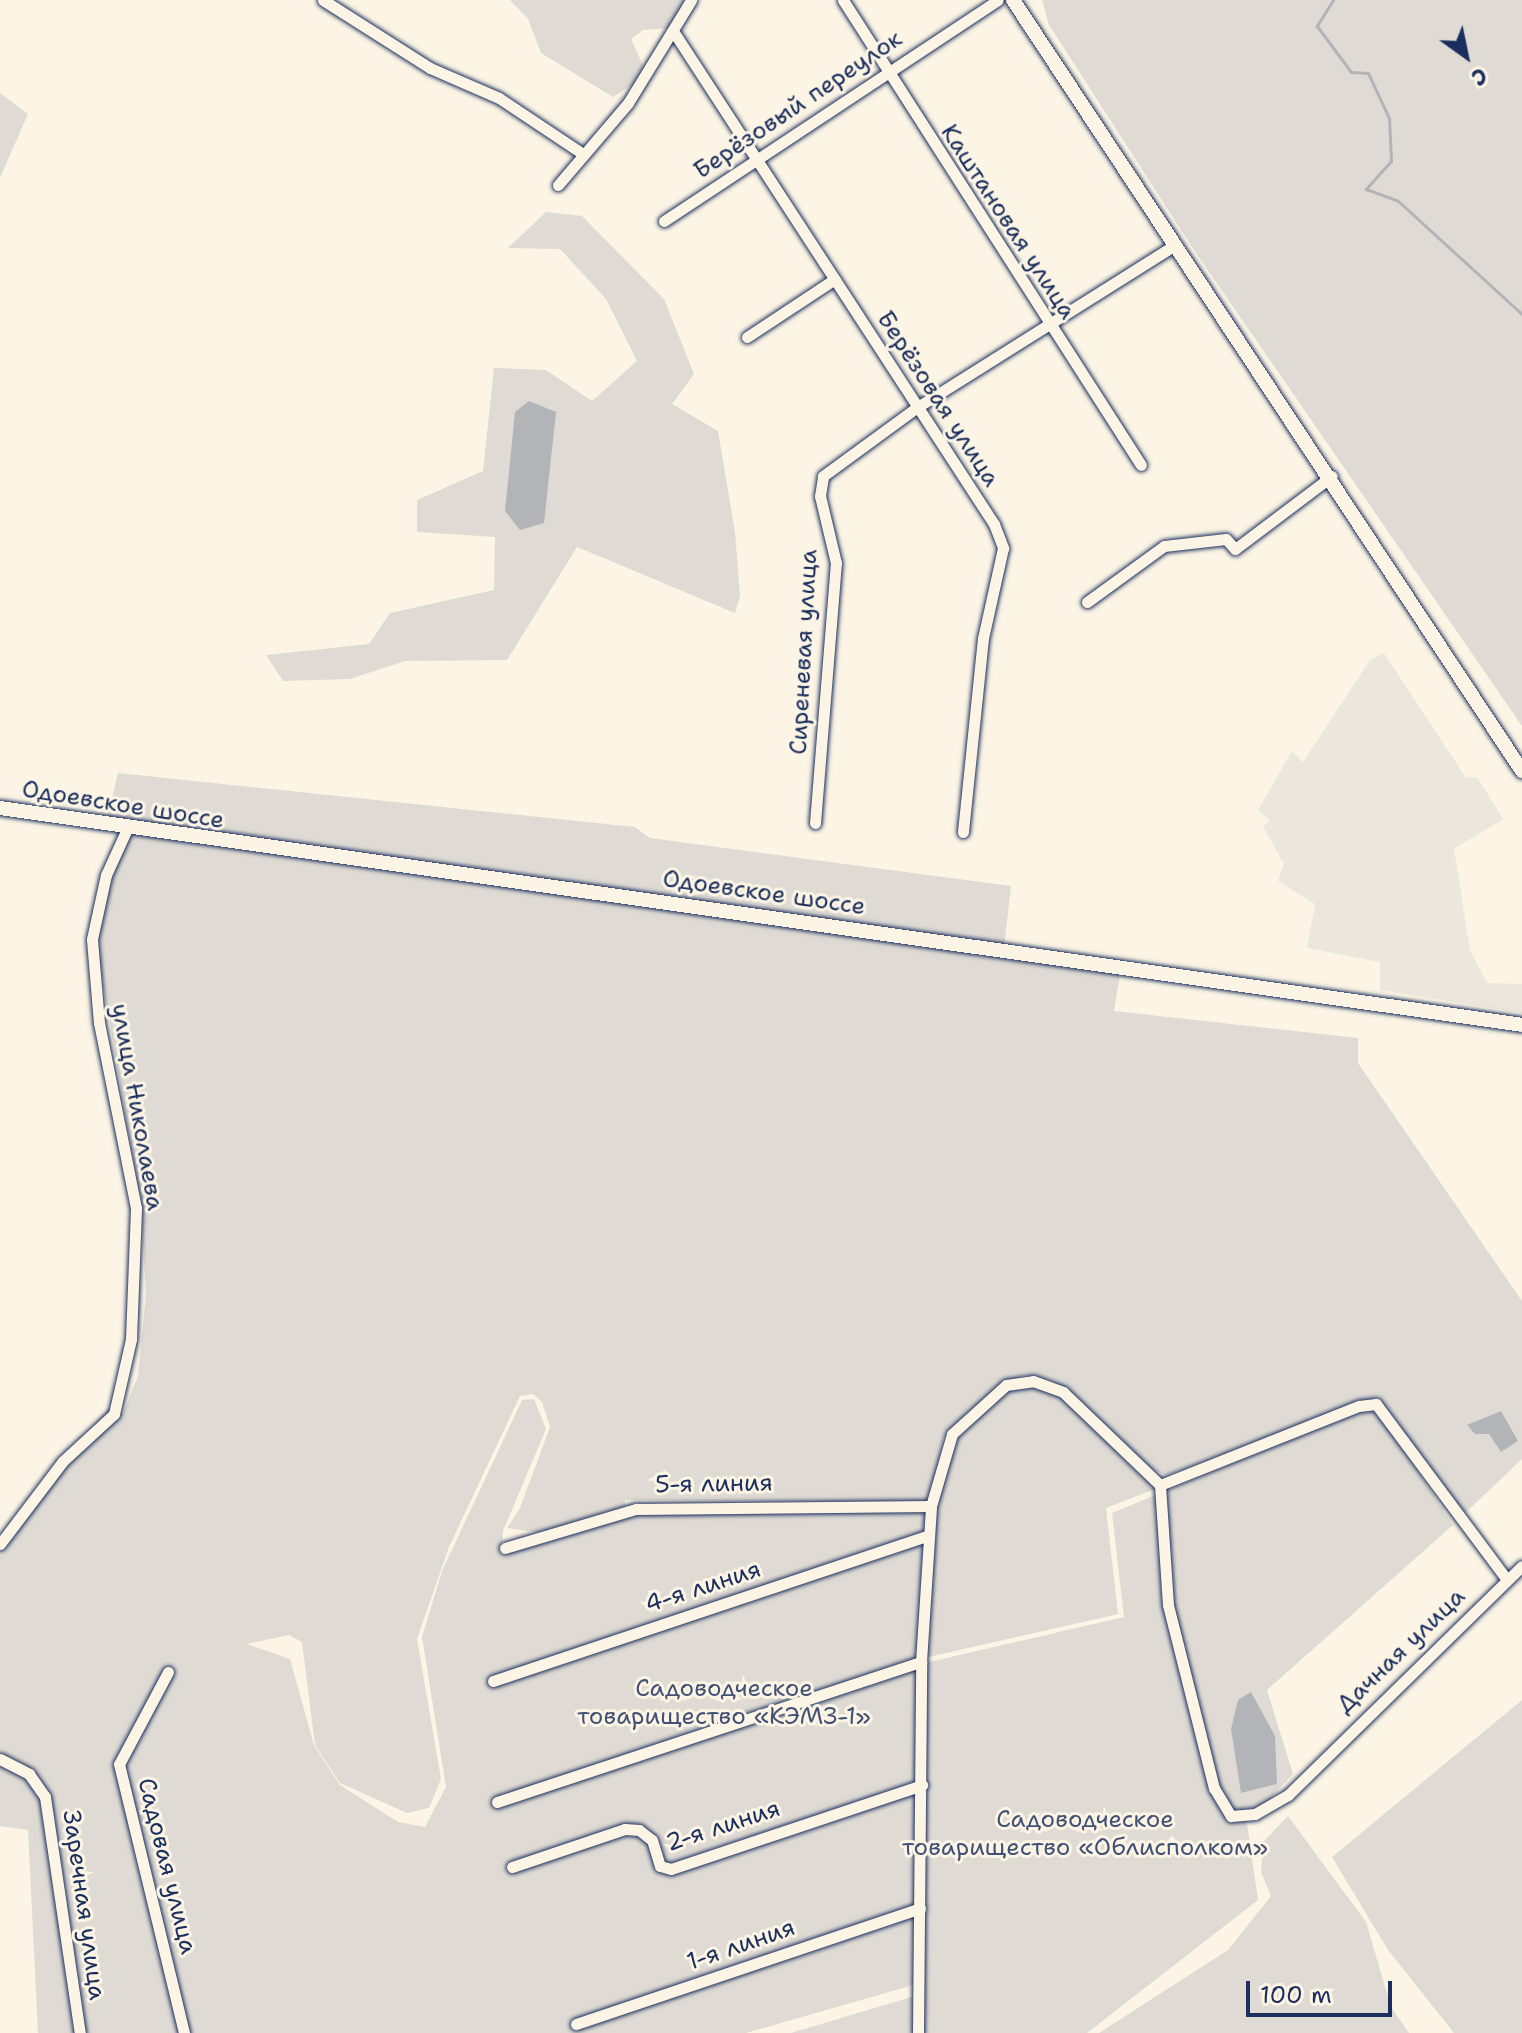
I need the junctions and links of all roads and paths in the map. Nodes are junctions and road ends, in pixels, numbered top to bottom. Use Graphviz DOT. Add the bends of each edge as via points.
graph roads {
  1 [pos="323,0"];
  2 [pos="691,0"];
  3 [pos="843,0"];
  4 [pos="998,0"];
  5 [pos="1013,0"];
  6 [pos="675,34"];
  7 [pos="886,72"];
  8 [pos="583,154"];
  9 [pos="755,158"];
  10 [pos="558,185"];
  11 [pos="664,221"];
  12 [pos="1176,244"];
  13 [pos="835,279"];
  14 [pos="1047,324"];
  15 [pos="747,337"];
  16 [pos="916,408"];
  17 [pos="1141,465"];
  18 [pos="1332,476"];
  19 [pos="1087,602"];
  20 [pos="1522,771"];
  21 [pos="0,808"];
  22 [pos="815,823"];
  23 [pos="127,829"];
  24 [pos="963,832"];
  25 [pos="1522,1025"];
  26 [pos="1160,1485"];
  27 [pos="931,1506"];
  28 [pos="927,1536"];
  29 [pos="0,1544"];
  30 [pos="505,1548"];
  31 [pos="1522,1566"];
  32 [pos="1507,1580"];
  33 [pos="921,1662"];
  34 [pos="168,1672"];
  35 [pos="493,1681"];
  36 [pos="0,1759"];
  37 [pos="922,1785"];
  38 [pos="497,1802"];
  39 [pos="512,1867"];
  40 [pos="920,1908"];
  41 [pos="576,2024"];
  42 [pos="80,2033"];
  43 [pos="184,2033"];
  44 [pos="918,2033"];
  1 -- 8 [label="street" via="430,68 499,98"];
  2 -- 6 [label="street"];
  3 -- 7 [label="street, Каштановая улица"];
  4 -- 7 [label="street, Берёзовый переулок"];
  5 -- 12 [label="main road"];
  6 -- 8 [label="street"];
  6 -- 9 [label="street, Берёзовая улица"];
  7 -- 9 [label="street, Берёзовый переулок"];
  7 -- 14 [label="street, Каштановая улица"];
  8 -- 10 [label="street"];
  9 -- 11 [label="street, Берёзовый переулок"];
  9 -- 13 [label="street, Берёзовая улица"];
  12 -- 14 [label="street, Сиреневая улица"];
  12 -- 18 [label="main road"];
  13 -- 15 [label="street"];
  13 -- 16 [label="street, Берёзовая улица"];
  14 -- 16 [label="street, Сиреневая улица"];
  14 -- 17 [label="street, Каштановая улица"];
  16 -- 22 [label="street, Сиреневая улица" via="818,486 836,563"];
  16 -- 24 [label="street, Берёзовая улица" via="994,524 1003,548 983,638"];
  18 -- 19 [label="street" via="1235,549 1226,539 1164,546"];
  18 -- 20 [label="main road"];
  21 -- 23 [label="main road, Одоевское шоссе"];
  23 -- 25 [label="main road, Одоевское шоссе"];
  23 -- 29 [label="street, улица Николаева" via="106,875 92,939 99,1023 136,1208 131,1339 114,1414 63,1461"];
  26 -- 27 [label="street" via="1063,1392 1019,1380 952,1434"];
  26 -- 32 [label="street" via="1359,1406 1376,1404"];
  26 -- 32 [label="street, Дачная улица" via="1168,1605 1219,1805 1231,1816 1255,1814 1288,1795"];
  27 -- 28 [label="street"];
  27 -- 30 [label="street, 5-я линия" via="636,1509"];
  28 -- 33 [label="street"];
  28 -- 35 [label="street, 4-я линия"];
  31 -- 32 [label="street, Дачная улица"];
  33 -- 37 [label="street"];
  33 -- 38 [label="street"];
  34 -- 43 [label="street, Садовая улица" via="119,1764"];
  36 -- 42 [label="street, Заречная улица" via="29,1774 45,1797"];
  37 -- 39 [label="street, 2-я линия" via="671,1869 660,1866 652,1840 639,1830 625,1829"];
  37 -- 40 [label="street"];
  40 -- 41 [label="street, 1-я линия"];
  40 -- 44 [label="street"];
}
